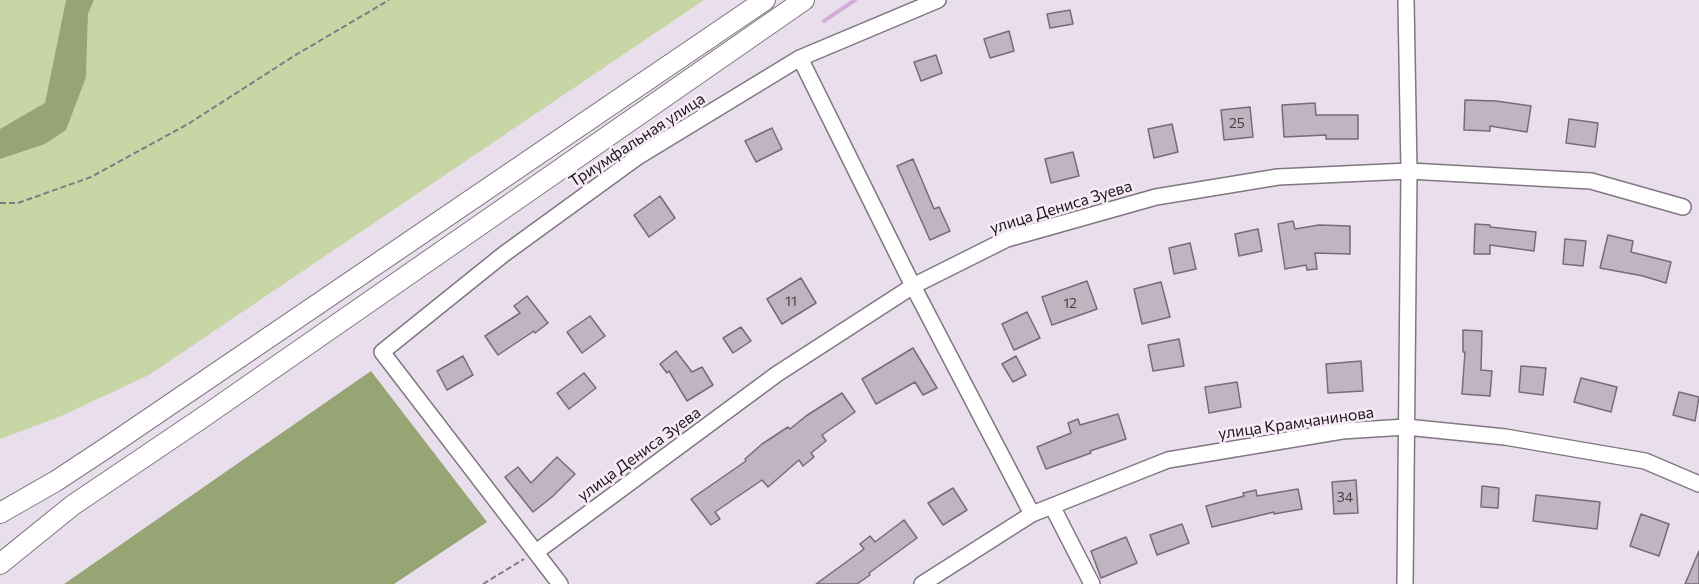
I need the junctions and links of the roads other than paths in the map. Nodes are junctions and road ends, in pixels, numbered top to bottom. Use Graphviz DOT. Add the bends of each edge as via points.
graph roads {
  1 [pos="765,0"];
  2 [pos="804,0"];
  3 [pos="938,0"];
  4 [pos="1406,0"];
  5 [pos="800,58"];
  6 [pos="1409,171"];
  7 [pos="1683,207"];
  8 [pos="913,286"];
  9 [pos="1406,427"];
  10 [pos="1699,484"];
  11 [pos="1052,506"];
  12 [pos="0,513"];
  13 [pos="1032,514"];
  14 [pos="536,552"];
  15 [pos="0,564"];
  16 [pos="560,584"];
  17 [pos="922,584"];
  18 [pos="1092,584"];
  19 [pos="1405,584"];
  1 -- 12 [label="main road" via="57,481"];
  2 -- 15 [label="main road" via="73,506"];
  3 -- 5 [label="street, Триумфальная улица"];
  4 -- 6 [label="street"];
  5 -- 8 [label="street"];
  5 -- 14 [label="street, Триумфальная улица" via="639,156 504,254 382,352"];
  6 -- 7 [label="street, улица Дениса Зуева" via="1591,181"];
  6 -- 8 [label="street, улица Дениса Зуева" via="1278,177 1156,197 1007,239"];
  6 -- 9 [label="street"];
  8 -- 13 [label="street"];
  8 -- 14 [label="street, улица Дениса Зуева" via="777,374"];
  9 -- 10 [label="street, улица Крамчанинова" via="1505,436 1645,461"];
  9 -- 11 [label="street, улица Крамчанинова" via="1342,431 1168,460"];
  9 -- 19 [label="street"];
  11 -- 13 [label="street, улица Крамчанинова"];
  11 -- 18 [label="street"];
  13 -- 17 [label="street, улица Крамчанинова"];
  14 -- 16 [label="street"];
}
